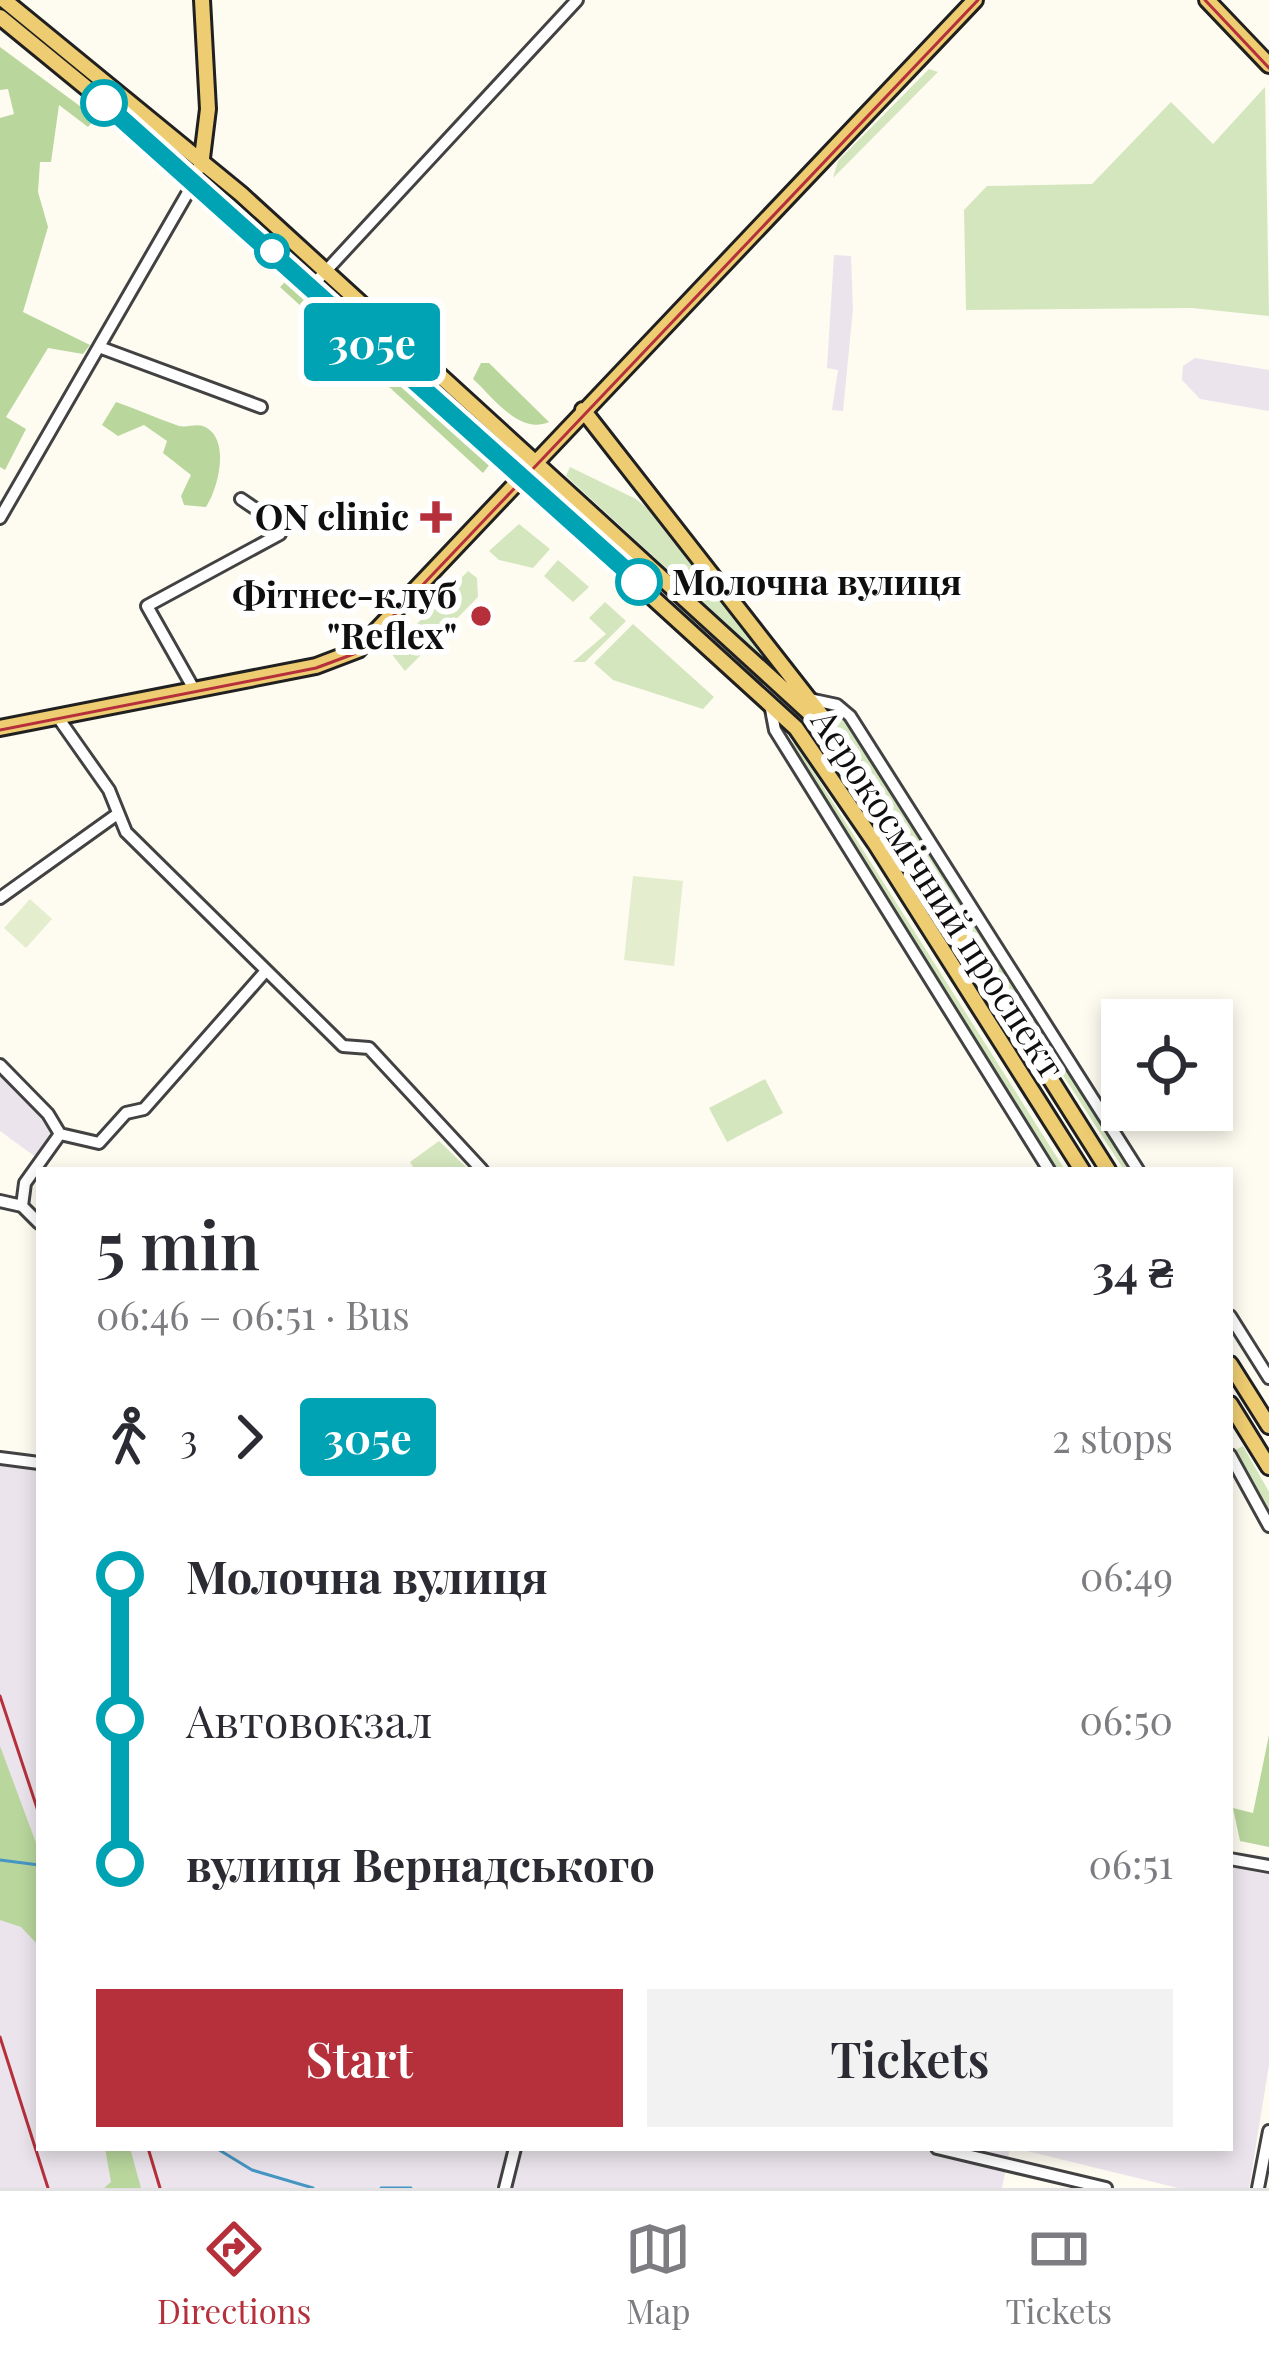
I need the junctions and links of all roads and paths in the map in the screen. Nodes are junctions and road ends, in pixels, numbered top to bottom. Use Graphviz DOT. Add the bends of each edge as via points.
graph roads {
  1 [pos="4,0"];
  2 [pos="202,0"];
  3 [pos="577,0"];
  4 [pos="975,0"];
  5 [pos="1207,0"];
  6 [pos="0,16"];
  7 [pos="1269,65"];
  8 [pos="206,127"];
  9 [pos="202,162"];
  10 [pos="223,180"];
  11 [pos="194,182"];
  12 [pos="326,270"];
  13 [pos="311,286"];
  14 [pos="99,347"];
  15 [pos="261,407"];
  16 [pos="583,410"];
  17 [pos="537,461"];
  18 [pos="522,477"];
  19 [pos="241,499"];
  20 [pos="0,518"];
  21 [pos="766,640"];
  22 [pos="753,662"];
  23 [pos="195,691"];
  24 [pos="794,698"];
  25 [pos="812,700"];
  26 [pos="770,701"];
  27 [pos="59,719"];
  28 [pos="0,728"];
  29 [pos="843,750"];
  30 [pos="116,815"];
  31 [pos="0,898"];
  32 [pos="264,973"];
  33 [pos="0,1065"];
  34 [pos="60,1135"];
  35 [pos="37,1167"];
  36 [pos="479,1167"];
  37 [pos="1047,1167"];
  38 [pos="1080,1167"];
  39 [pos="1106,1167"];
  40 [pos="1136,1167"];
  41 [pos="36,1168"];
  42 [pos="0,1201"];
  43 [pos="22,1205"];
  44 [pos="36,1220"];
  45 [pos="1233,1321"];
  46 [pos="1233,1369"];
  47 [pos="1269,1378"];
  48 [pos="1233,1410"];
  49 [pos="1269,1426"];
  50 [pos="0,1458"];
  51 [pos="1233,1460"];
  52 [pos="36,1463"];
  53 [pos="1269,1467"];
  54 [pos="1269,1526"];
  55 [pos="1233,1860"];
  56 [pos="1269,1866"];
  57 [pos="1269,2131"];
  58 [pos="513,2151"];
  59 [pos="951,2151"];
  60 [pos="505,2188"];
  61 [pos="1106,2188"];
  62 [pos="1258,2188"];
  1 -- 9 [label="main road, Аерокосмічний проспект"];
  2 -- 8 [label="main road"];
  3 -- 12 [label="street"];
  4 -- 16 [label="main road"];
  5 -- 7 [label="main road"];
  6 -- 11 [label="main road, Аерокосмічний проспект"];
  8 -- 9 [label="main road"];
  8 -- 10 [label="main road"];
  9 -- 10 [label="main road, Аерокосмічний проспект"];
  9 -- 11 [label="main road"];
  10 -- 12 [label="main road, Аерокосмічний проспект"];
  11 -- 13 [label="main road, Аерокосмічний проспект"];
  11 -- 14 [label="street"];
  12 -- 13 [label="street"];
  12 -- 17 [label="main road, Аерокосмічний проспект"];
  13 -- 18 [label="main road, Аерокосмічний проспект"];
  14 -- 15 [label="street"];
  14 -- 20 [label="street"];
  16 -- 17 [label="main road"];
  16 -- 21 [label="main road"];
  17 -- 18 [label="main road"];
  17 -- 22 [label="main road, Аерокосмічний проспект"];
  18 -- 23 [label="main road" via="358,650 316,667"];
  18 -- 26 [label="main road, Аерокосмічний проспект"];
  19 -- 23 [label="street" via="280,534 147,606"];
  21 -- 22 [label="main road" via="769,662"];
  21 -- 25 [label="main road"];
  22 -- 24 [label="main road, Аерокосмічний проспект"];
  23 -- 27 [label="main road"];
  24 -- 25 [label="street"];
  24 -- 29 [label="main road, Аерокосмічний проспект"];
  25 -- 29 [label="main road"];
  25 -- 40 [label="street" via="850,716"];
  26 -- 37 [label="street" via="775,730"];
  26 -- 38 [label="main road, Аерокосмічний проспект" via="823,762"];
  27 -- 28 [label="main road"];
  27 -- 30 [label="street" via="109,790"];
  29 -- 39 [label="main road, Аерокосмічний проспект"];
  30 -- 31 [label="street"];
  30 -- 32 [label="street"];
  32 -- 34 [label="street" via="144,1109 126,1113 99,1143"];
  32 -- 36 [label="street" via="343,1046 369,1048"];
  33 -- 34 [label="street"];
  34 -- 35 [label="street"];
  41 -- 43 [label="street"];
  42 -- 43 [label="street"];
  43 -- 44 [label="street"];
  45 -- 47 [label="street"];
  46 -- 49 [label="main road"];
  48 -- 53 [label="main road"];
  50 -- 52 [label="street"];
  51 -- 54 [label="street"];
  55 -- 56 [label="street"];
  57 -- 62 [label="street"];
  58 -- 60 [label="street"];
  59 -- 61 [label="street"];
}
